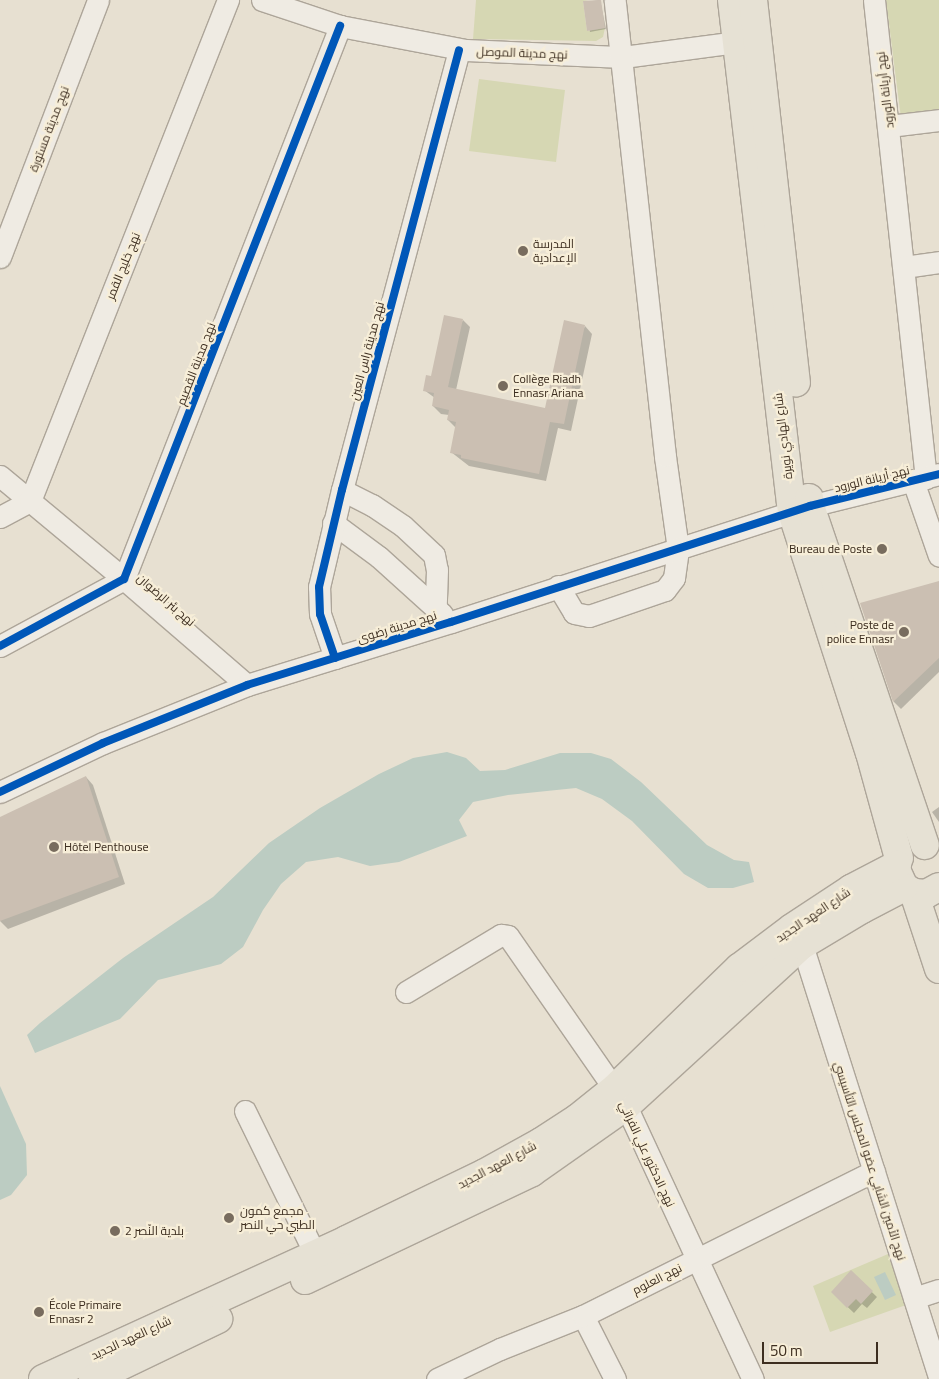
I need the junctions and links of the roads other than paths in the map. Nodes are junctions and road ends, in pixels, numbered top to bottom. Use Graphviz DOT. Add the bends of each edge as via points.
graph roads {
  1 [pos="98,0"];
  2 [pos="228,0"];
  3 [pos="262,0"];
  4 [pos="615,0"];
  5 [pos="732,0"];
  6 [pos="753,0"];
  7 [pos="874,0"];
  8 [pos="340,26"];
  9 [pos="747,41"];
  10 [pos="459,50"];
  11 [pos="622,57"];
  12 [pos="939,120"];
  13 [pos="889,126"];
  14 [pos="0,257"];
  15 [pos="939,262"];
  16 [pos="904,268"];
  17 [pos="0,476"];
  18 [pos="926,477"];
  19 [pos="342,490"];
  20 [pos="30,501"];
  21 [pos="801,509"];
  22 [pos="0,517"];
  23 [pos="334,523"];
  24 [pos="678,549"];
  25 [pos="939,556"];
  26 [pos="124,579"];
  27 [pos="558,586"];
  28 [pos="443,615"];
  29 [pos="0,646"];
  30 [pos="334,658"];
  31 [pos="248,685"];
  32 [pos="879,745"];
  33 [pos="0,792"];
  34 [pos="934,848"];
  35 [pos="918,882"];
  36 [pos="802,945"];
  37 [pos="939,969"];
  38 [pos="406,992"];
  39 [pos="620,1097"];
  40 [pos="245,1111"];
  41 [pos="874,1171"];
  42 [pos="315,1254"];
  43 [pos="696,1258"];
  44 [pos="939,1290"];
  45 [pos="914,1298"];
  46 [pos="583,1316"];
  47 [pos="462,1373"];
  48 [pos="939,1377"];
  49 [pos="43,1379"];
  50 [pos="93,1379"];
  51 [pos="437,1379"];
  52 [pos="614,1379"];
  53 [pos="753,1379"];
  1 -- 14 [label="street, نهج مدينة مستورة"];
  2 -- 20 [label="street, نهج خليج القمر"];
  3 -- 8 [label="street, نهج مدينة الموصل"];
  4 -- 11 [label="street"];
  5 -- 9 [label="main road, شارع الهادي نويرة"];
  6 -- 9 [label="main road, شارع الهادي نويرة"];
  7 -- 13 [label="street, نهج أريانة الورود"];
  8 -- 10 [label="street, نهج مدينة الموصل"];
  8 -- 26 [label="street, نهج مدينة القصيم"];
  9 -- 11 [label="street, نهج مدينة الموصل"];
  9 -- 21 [label="main road, شارع الهادي نويرة"];
  10 -- 11 [label="street, نهج مدينة الموصل"];
  10 -- 19 [label="street, نهج مدينة راس العين"];
  11 -- 24 [label="street"];
  12 -- 13 [label="street"];
  13 -- 16 [label="street, نهج أريانة الورود"];
  15 -- 16 [label="street"];
  16 -- 18 [label="street, نهج أريانة الورود"];
  17 -- 20 [label="street, نهج بئر الرضوان"];
  18 -- 21 [label="street, نهج أريانة الورود"];
  18 -- 25 [label="street"];
  19 -- 23 [label="street, نهج مدينة راس العين"];
  19 -- 28 [label="street" via="403,526 434,555"];
  20 -- 22 [label="street"];
  20 -- 26 [label="street, نهج بئر الرضوان"];
  21 -- 24 [label="street, نهج مدينة رضوى"];
  21 -- 32 [label="main road, شارع الهادي نويرة"];
  23 -- 28 [label="street"];
  23 -- 30 [label="street, نهج مدينة راس العين" via="318,587 320,614"];
  24 -- 27 [label="street, نهج مدينة رضوى"];
  24 -- 27 [label="street" via="674,578 665,590 589,616 574,613"];
  26 -- 29 [label="street"];
  26 -- 31 [label="street, نهج بئر الرضوان"];
  27 -- 28 [label="street, نهج مدينة رضوى"];
  28 -- 30 [label="street, نهج مدينة رضوى"];
  30 -- 31 [label="street, نهج مدينة رضوى"];
  31 -- 33 [label="street, نهج مدينة رضوى" via="103,742"];
  32 -- 34 [label="main road, شارع الهادي نويرة"];
  32 -- 35 [label="main road, شارع الهادي نويرة"];
  34 -- 35 [label="main road" via="907,849"];
  35 -- 36 [label="main road, شارع العهد الجديد" via="862,909"];
  35 -- 37 [label="main road, شارع الهادي نويرة"];
  35 -- 39 [label="main road, شارع العهد الجديد" via="851,888 792,928 739,968"];
  36 -- 39 [label="main road, شارع العهد الجديد"];
  36 -- 41 [label="street, نهج الأمين الشابي عضو المجلس التأسيسي"];
  38 -- 39 [label="street, نهج الدكتور علي الفراتي" via="501,935 508,936"];
  39 -- 42 [label="main road, شارع العهد الجديد" via="578,1118 512,1159"];
  39 -- 43 [label="street, نهج الدكتور علي الفراتي"];
  39 -- 50 [label="main road, شارع العهد الجديد" via="532,1172"];
  40 -- 42 [label="street"];
  41 -- 43 [label="street, نهج العلوم"];
  41 -- 45 [label="street, نهج الأمين الشابي عضو المجلس التأسيسي"];
  42 -- 49 [label="main road, شارع العهد الجديد"];
  43 -- 46 [label="street, نهج العلوم"];
  43 -- 53 [label="street, نهج الدكتور علي الفراتي"];
  44 -- 45 [label="street"];
  45 -- 48 [label="street, نهج الأمين الشابي عضو المجلس التأسيسي"];
  46 -- 47 [label="street, نهج العلوم" via="500,1349"];
  46 -- 52 [label="street"];
  47 -- 51 [label="street, نهج العلوم"];
}
